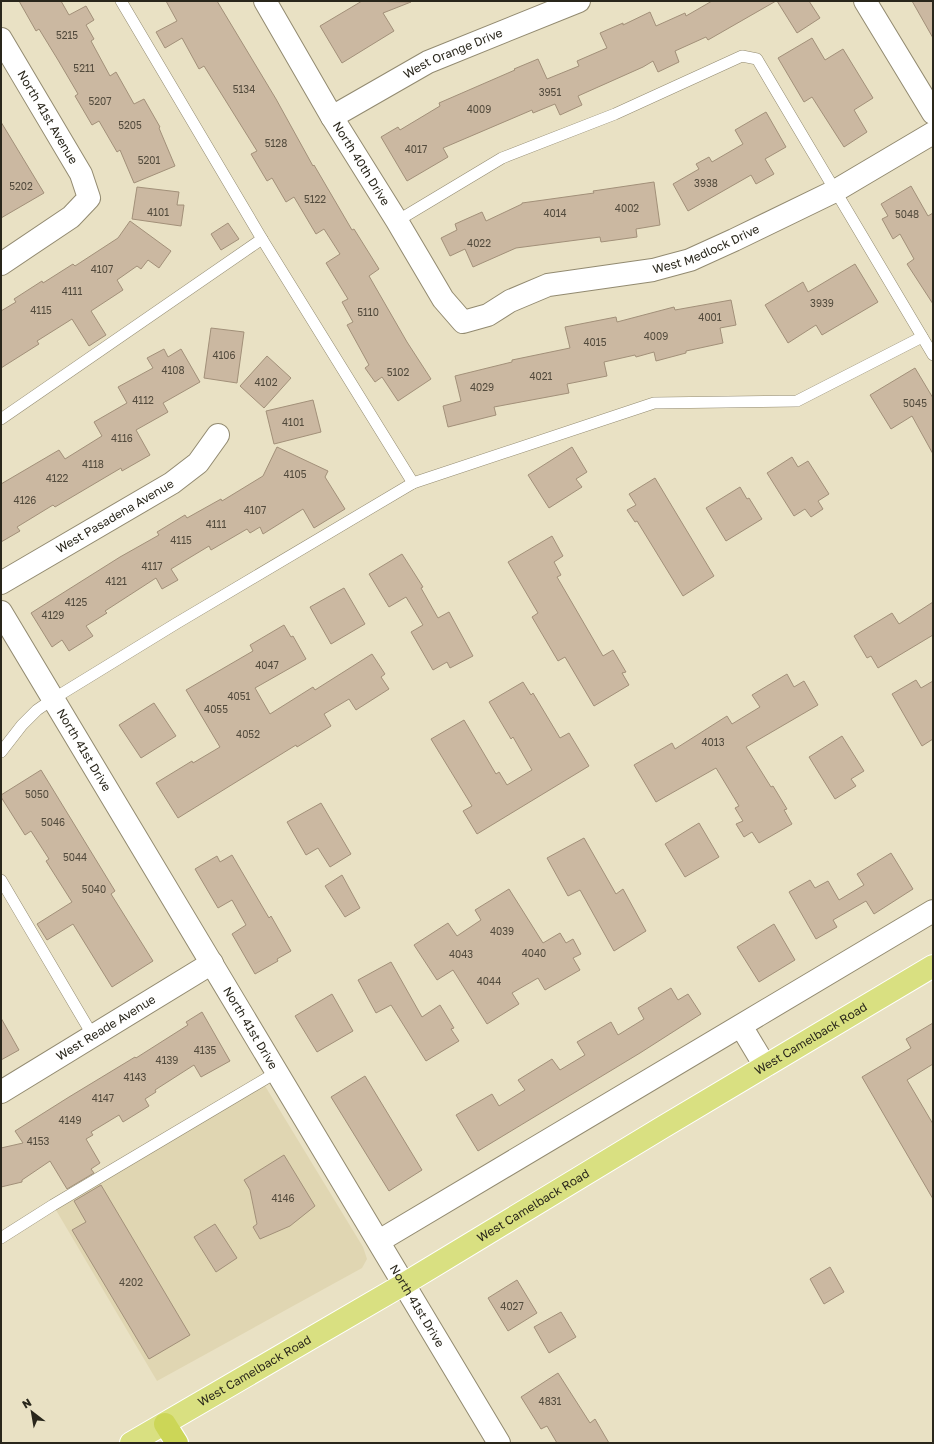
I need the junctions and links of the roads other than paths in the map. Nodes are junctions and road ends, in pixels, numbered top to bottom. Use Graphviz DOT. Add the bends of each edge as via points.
graph roads {
  1 [pos="121,1"];
  2 [pos="265,1"];
  3 [pos="579,1"];
  4 [pos="865,1"];
  5 [pos="1,39"];
  6 [pos="933,114"];
  7 [pos="332,117"];
  8 [pos="933,134"];
  9 [pos="835,190"];
  10 [pos="397,221"];
  11 [pos="262,239"];
  12 [pos="1,264"];
  13 [pos="463,322"];
  14 [pos="922,337"];
  15 [pos="933,355"];
  16 [pos="1,419"];
  17 [pos="218,435"];
  18 [pos="413,483"];
  19 [pos="1,583"];
  20 [pos="1,612"];
  21 [pos="53,699"];
  22 [pos="1,752"];
  23 [pos="1,880"];
  24 [pos="933,911"];
  25 [pos="212,963"];
  26 [pos="933,966"];
  27 [pos="741,1026"];
  28 [pos="93,1036"];
  29 [pos="765,1066"];
  30 [pos="277,1072"];
  31 [pos="1,1092"];
  32 [pos="1,1238"];
  33 [pos="378,1241"];
  34 [pos="404,1284"];
  35 [pos="165,1424"];
  36 [pos="131,1443"];
  37 [pos="177,1443"];
  38 [pos="499,1443"];
  1 -- 11 [label="lane"];
  2 -- 7 [label="street, North 40th Drive"];
  3 -- 7 [label="street, West Orange Drive" via="428,62"];
  4 -- 6 [label="street"];
  5 -- 12 [label="street, North 41st Avenue" via="81,174 89,198 71,218"];
  7 -- 10 [label="street, North 40th Drive"];
  8 -- 9 [label="street, West Medlock Drive"];
  9 -- 10 [label="lane" via="757,59 742,56 615,114 502,158"];
  9 -- 13 [label="street, West Medlock Drive" via="690,260 653,270 548,285 510,301 488,315"];
  9 -- 14 [label="lane"];
  10 -- 13 [label="street, North 40th Drive" via="443,299"];
  11 -- 16 [label="lane"];
  11 -- 18 [label="lane"];
  14 -- 15 [label="lane"];
  14 -- 18 [label="lane" via="797,401 654,403"];
  17 -- 19 [label="street, West Pasadena Avenue" via="198,463 172,482"];
  18 -- 21 [label="lane"];
  20 -- 21 [label="street, North 41st Drive"];
  21 -- 22 [label="lane" via="22,725"];
  21 -- 25 [label="street, North 41st Drive"];
  23 -- 28 [label="lane"];
  24 -- 27 [label="street"];
  25 -- 28 [label="street, West Reade Avenue"];
  25 -- 30 [label="street, North 41st Drive"];
  26 -- 29 [label="main road, West Camelback Road"];
  27 -- 29 [label="street"];
  27 -- 33 [label="street"];
  28 -- 31 [label="street, West Reade Avenue"];
  29 -- 34 [label="main road, West Camelback Road"];
  30 -- 32 [label="lane"];
  30 -- 33 [label="street, North 41st Drive"];
  33 -- 34 [label="street, North 41st Drive"];
  34 -- 35 [label="main road, West Camelback Road"];
  34 -- 38 [label="street, North 41st Drive"];
  35 -- 36 [label="main road, West Camelback Road"];
  35 -- 37 [label="highway"];
}
